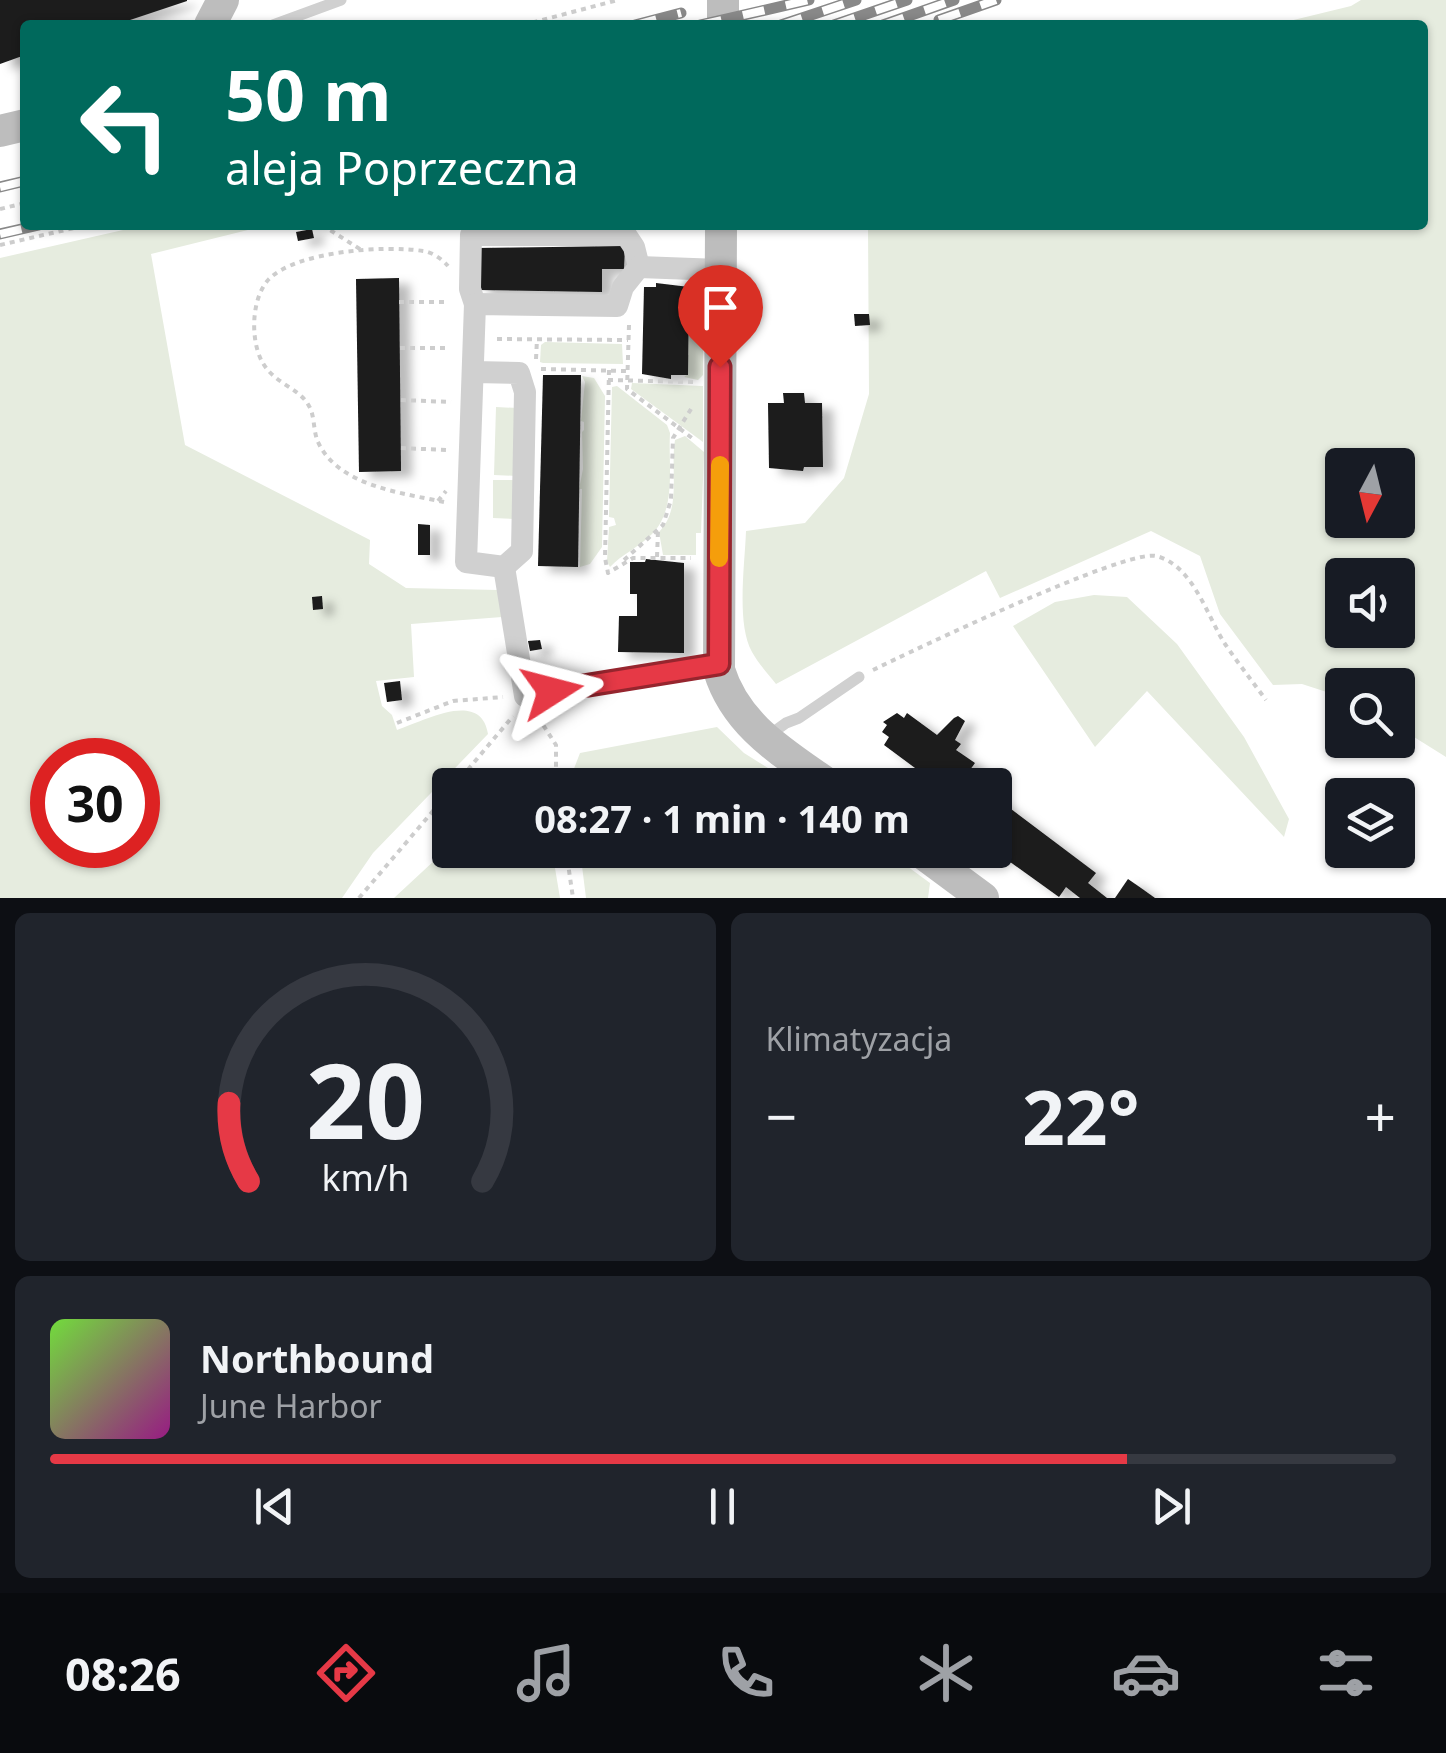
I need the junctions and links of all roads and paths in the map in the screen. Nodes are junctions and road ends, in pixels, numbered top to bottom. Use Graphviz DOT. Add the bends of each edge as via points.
graph roads {
  1 [pos="341,0"];
  2 [pos="618,0"];
  3 [pos="287,20"];
  4 [pos="542,20"];
  5 [pos="64,230"];
  6 [pos="330,230"];
  7 [pos="721,230"];
  8 [pos="0,244"];
  9 [pos="363,251"];
  10 [pos="639,268"];
  11 [pos="720,270"];
  12 [pos="399,302"];
  13 [pos="469,303"];
  14 [pos="628,323"];
  15 [pos="537,339"];
  16 [pos="628,340"];
  17 [pos="400,348"];
  18 [pos="478,353"];
  19 [pos="609,370"];
  20 [pos="626,370"];
  21 [pos="608,380"];
  22 [pos="626,381"];
  23 [pos="707,382"];
  24 [pos="400,400"];
  25 [pos="470,402"];
  26 [pos="679,429"];
  27 [pos="693,438"];
  28 [pos="401,448"];
  29 [pos="470,451"];
  30 [pos="449,487"];
  31 [pos="438,501"];
  32 [pos="468,507"];
  33 [pos="658,532"];
  34 [pos="657,558"];
  35 [pos="706,559"];
  36 [pos="620,563"];
  37 [pos="504,567"];
  38 [pos="719,664"];
  39 [pos="859,677"];
  40 [pos="525,696"];
  41 [pos="1266,700"];
  42 [pos="397,723"];
  43 [pos="508,725"];
  44 [pos="764,738"];
  45 [pos="470,768"];
  46 [pos="556,768"];
  47 [pos="805,768"];
  48 [pos="432,812"];
  49 [pos="569,868"];
  50 [pos="942,868"];
  51 [pos="358,898"];
  52 [pos="573,898"];
  53 [pos="983,898"];
  1 -- 3 [label="lane"];
  2 -- 4 [label="path"];
  5 -- 8 [label="path"];
  6 -- 9 [label="path"];
  7 -- 11 [label="street"];
  9 -- 13 [label="path" via="426,250 456,274"];
  9 -- 31 [label="path" via="306,259 267,281 254,317 259,355 310,407 319,444 333,463 352,478"];
  10 -- 11 [label="street"];
  10 -- 13 [label="street" via="617,306"];
  10 -- 13 [label="street" via="626,235 471,235"];
  11 -- 38 [label="street"];
  12 -- 13 [label="path"];
  13 -- 18 [label="street"];
  14 -- 16 [label="path"];
  15 -- 16 [label="path"];
  15 -- 18 [label="path"];
  15 -- 19 [label="path" via="535,369"];
  16 -- 20 [label="path"];
  17 -- 18 [label="path"];
  18 -- 25 [label="street"];
  18 -- 37 [label="street" via="520,374 525,392 522,550"];
  19 -- 20 [label="path"];
  19 -- 21 [label="path"];
  20 -- 22 [label="path"];
  21 -- 22 [label="path"];
  21 -- 36 [label="path" via="604,558 608,573"];
  22 -- 23 [label="path"];
  22 -- 26 [label="path" via="627,389"];
  24 -- 25 [label="path"];
  25 -- 29 [label="street"];
  26 -- 27 [label="path"];
  26 -- 33 [label="path" via="671,500"];
  28 -- 29 [label="path"];
  29 -- 32 [label="street"];
  30 -- 31 [label="path"];
  31 -- 32 [label="path"];
  32 -- 37 [label="street" via="466,562"];
  33 -- 34 [label="path"];
  33 -- 36 [label="path"];
  34 -- 35 [label="path"];
  34 -- 36 [label="path"];
  37 -- 40 [label="street"];
  38 -- 40 [label="street"];
  38 -- 44 [label="street" via="732,703"];
  39 -- 41 [label="path" via="1040,594 1136,556 1156,556 1192,583"];
  39 -- 44 [label="lane"];
  40 -- 42 [label="path" via="452,701"];
  40 -- 46 [label="path" via="556,745"];
  43 -- 45 [label="path"];
  44 -- 47 [label="street"];
  48 -- 51 [label="path"];
  49 -- 52 [label="path"];
  50 -- 53 [label="street"];
}
